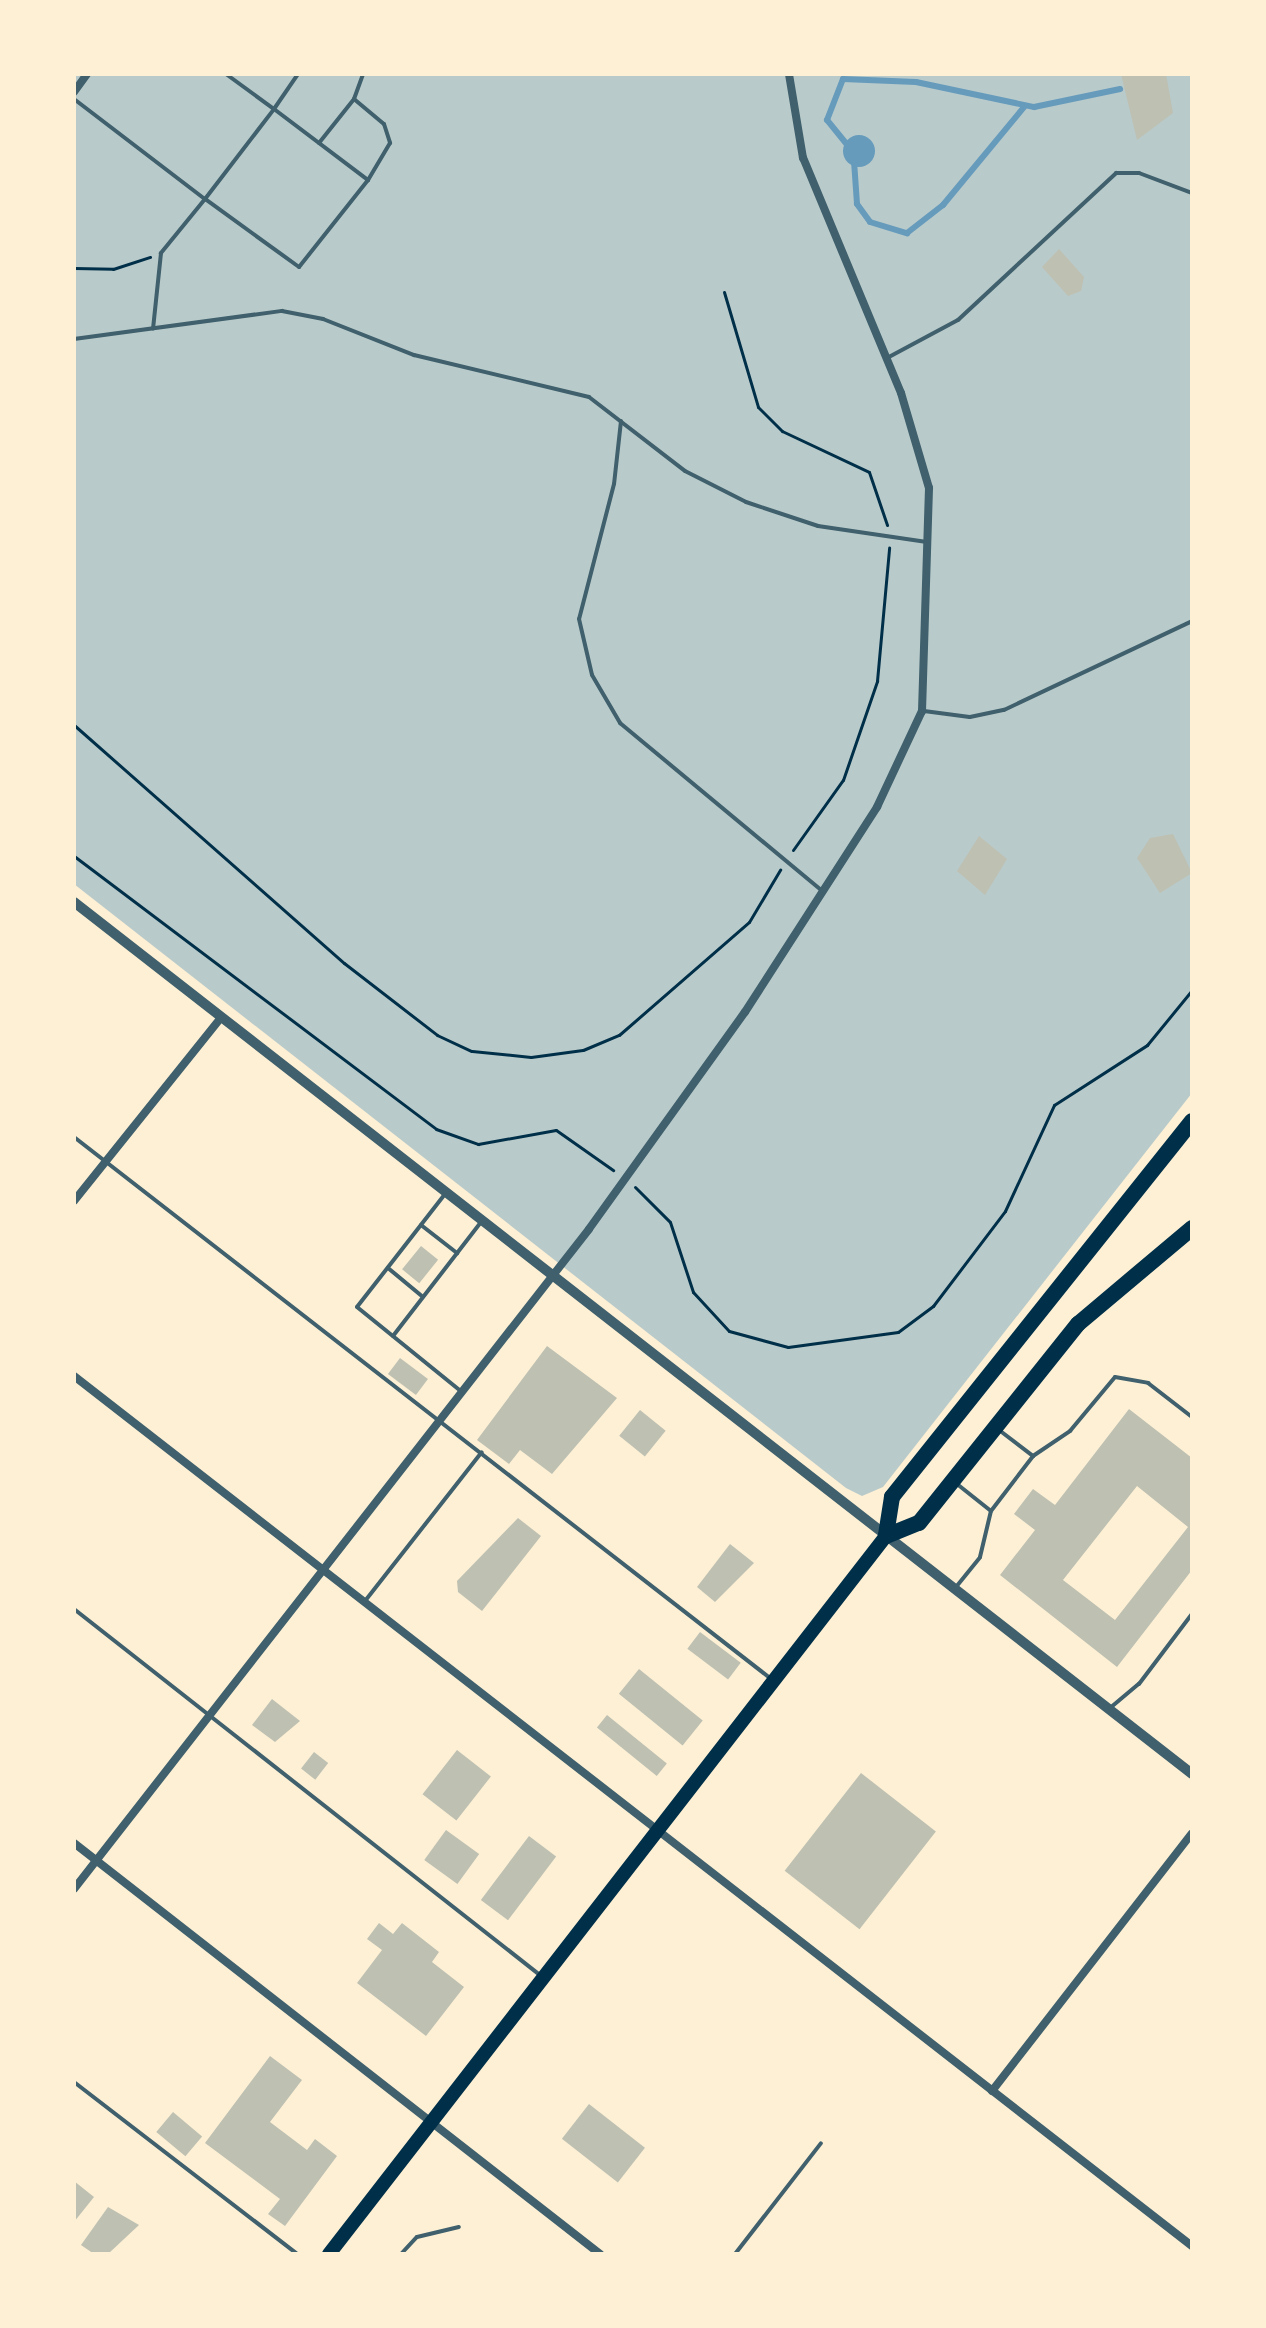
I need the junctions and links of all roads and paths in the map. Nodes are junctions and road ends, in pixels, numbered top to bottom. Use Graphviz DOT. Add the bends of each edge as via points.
graph roads {
  1 [pos="87,74"];
  2 [pos="226,74"];
  3 [pos="298,74"];
  4 [pos="363,74"];
  5 [pos="406,74"];
  6 [pos="423,74"];
  7 [pos="789,74"];
  8 [pos="74,92"];
  9 [pos="1192,92"];
  10 [pos="74,99"];
  11 [pos="354,99"];
  12 [pos="274,109"];
  13 [pos="1192,115"];
  14 [pos="319,143"];
  15 [pos="368,180"];
  16 [pos="1192,193"];
  17 [pos="205,199"];
  18 [pos="161,253"];
  19 [pos="74,268"];
  20 [pos="724,292"];
  21 [pos="153,329"];
  22 [pos="74,339"];
  23 [pos="887,358"];
  24 [pos="621,421"];
  25 [pos="890,537"];
  26 [pos="929,542"];
  27 [pos="1192,621"];
  28 [pos="922,711"];
  29 [pos="74,725"];
  30 [pos="785,862"];
  31 [pos="822,891"];
  32 [pos="74,902"];
  33 [pos="220,1019"];
  34 [pos="1192,1121"];
  35 [pos="74,1137"];
  36 [pos="105,1162"];
  37 [pos="445,1194"];
  38 [pos="74,1201"];
  39 [pos="481,1222"];
  40 [pos="421,1225"];
  41 [pos="1192,1228"];
  42 [pos="457,1253"];
  43 [pos="388,1268"];
  44 [pos="552,1278"];
  45 [pos="423,1297"];
  46 [pos="393,1336"];
  47 [pos="74,1376"];
  48 [pos="463,1392"];
  49 [pos="1192,1417"];
  50 [pos="442,1420"];
  51 [pos="994,1426"];
  52 [pos="482,1452"];
  53 [pos="1033,1456"];
  54 [pos="952,1480"];
  55 [pos="991,1511"];
  56 [pos="886,1536"];
  57 [pos="323,1570"];
  58 [pos="955,1589"];
  59 [pos="364,1602"];
  60 [pos="74,1609"];
  61 [pos="1192,1614"];
  62 [pos="775,1682"];
  63 [pos="1108,1709"];
  64 [pos="212,1714"];
  65 [pos="1192,1774"];
  66 [pos="658,1832"];
  67 [pos="1192,1833"];
  68 [pos="74,1843"];
  69 [pos="97,1860"];
  70 [pos="74,1889"];
  71 [pos="545,1979"];
  72 [pos="74,2082"];
  73 [pos="992,2091"];
  74 [pos="431,2125"];
  75 [pos="821,2143"];
  76 [pos="459,2227"];
  77 [pos="1192,2246"];
  78 [pos="297,2254"];
  79 [pos="329,2254"];
  80 [pos="401,2254"];
  81 [pos="600,2254"];
  82 [pos="735,2254"];
  1 -- 8 [label="street"];
  2 -- 12 [label="lane"];
  3 -- 12 [label="lane"];
  4 -- 11 [label="lane"];
  5 -- 6 [label="lane"];
  7 -- 23 [label="street" via="803,158"];
  9 -- 13 [label="path"];
  10 -- 17 [label="lane"];
  11 -- 14 [label="lane"];
  11 -- 15 [label="lane" via="384,124 390,143"];
  12 -- 14 [label="lane"];
  12 -- 17 [label="lane"];
  14 -- 15 [label="lane"];
  15 -- 17 [label="lane" via="299,267"];
  16 -- 23 [label="lane" via="1139,173 1116,173 958,320"];
  17 -- 18 [label="lane"];
  18 -- 19 [label="path" via="113,269"];
  18 -- 21 [label="lane"];
  20 -- 25 [label="path" via="758,407 782,431 869,472"];
  21 -- 22 [label="lane"];
  21 -- 24 [label="lane" via="282,311 414,355 557,384"];
  23 -- 26 [label="street" via="920,448"];
  24 -- 25 [label="lane" via="685,471 746,502 818,526"];
  24 -- 30 [label="lane" via="614,484 579,619 592,675 620,723"];
  25 -- 26 [label="lane"];
  25 -- 30 [label="path" via="877,681 843,780"];
  26 -- 28 [label="street"];
  27 -- 28 [label="lane" via="1004,710 970,717"];
  28 -- 31 [label="street" via="877,807"];
  29 -- 30 [label="path" via="344,963 437,1035 472,1051 531,1057 583,1050 619,1035 749,922"];
  30 -- 31 [label="lane"];
  31 -- 44 [label="street" via="745,1012"];
  32 -- 33 [label="street"];
  33 -- 36 [label="street"];
  33 -- 37 [label="street"];
  34 -- 56 [label="highway" via="892,1497"];
  35 -- 36 [label="lane"];
  36 -- 38 [label="street"];
  36 -- 50 [label="lane"];
  37 -- 39 [label="street"];
  37 -- 40 [label="lane"];
  39 -- 42 [label="lane"];
  39 -- 44 [label="street"];
  40 -- 42 [label="lane"];
  40 -- 43 [label="lane"];
  41 -- 51 [label="highway" via="1078,1324"];
  42 -- 45 [label="lane"];
  43 -- 45 [label="lane"];
  43 -- 46 [label="lane" via="357,1307"];
  44 -- 48 [label="street"];
  44 -- 56 [label="street"];
  45 -- 46 [label="lane"];
  46 -- 48 [label="lane"];
  47 -- 57 [label="street"];
  48 -- 50 [label="street"];
  49 -- 53 [label="lane" via="1148,1383 1115,1377 1070,1431"];
  50 -- 52 [label="lane"];
  50 -- 57 [label="street"];
  51 -- 53 [label="lane"];
  51 -- 54 [label="highway"];
  52 -- 59 [label="lane"];
  52 -- 62 [label="lane"];
  53 -- 55 [label="lane"];
  54 -- 55 [label="lane"];
  54 -- 56 [label="highway" via="919,1523"];
  55 -- 58 [label="lane" via="980,1557"];
  56 -- 58 [label="street"];
  56 -- 62 [label="main road"];
  57 -- 59 [label="street"];
  57 -- 64 [label="street"];
  58 -- 63 [label="street"];
  59 -- 66 [label="street"];
  60 -- 64 [label="lane"];
  61 -- 63 [label="lane" via="1139,1684"];
  62 -- 66 [label="main road"];
  63 -- 65 [label="street"];
  64 -- 69 [label="street"];
  64 -- 71 [label="lane"];
  66 -- 71 [label="main road"];
  66 -- 73 [label="street"];
  67 -- 73 [label="street"];
  68 -- 69 [label="street"];
  69 -- 70 [label="street"];
  69 -- 74 [label="street"];
  71 -- 74 [label="main road"];
  72 -- 78 [label="lane"];
  73 -- 77 [label="street"];
  74 -- 79 [label="main road"];
  74 -- 81 [label="street"];
  75 -- 82 [label="lane"];
  76 -- 80 [label="lane" via="417,2237"];
}
